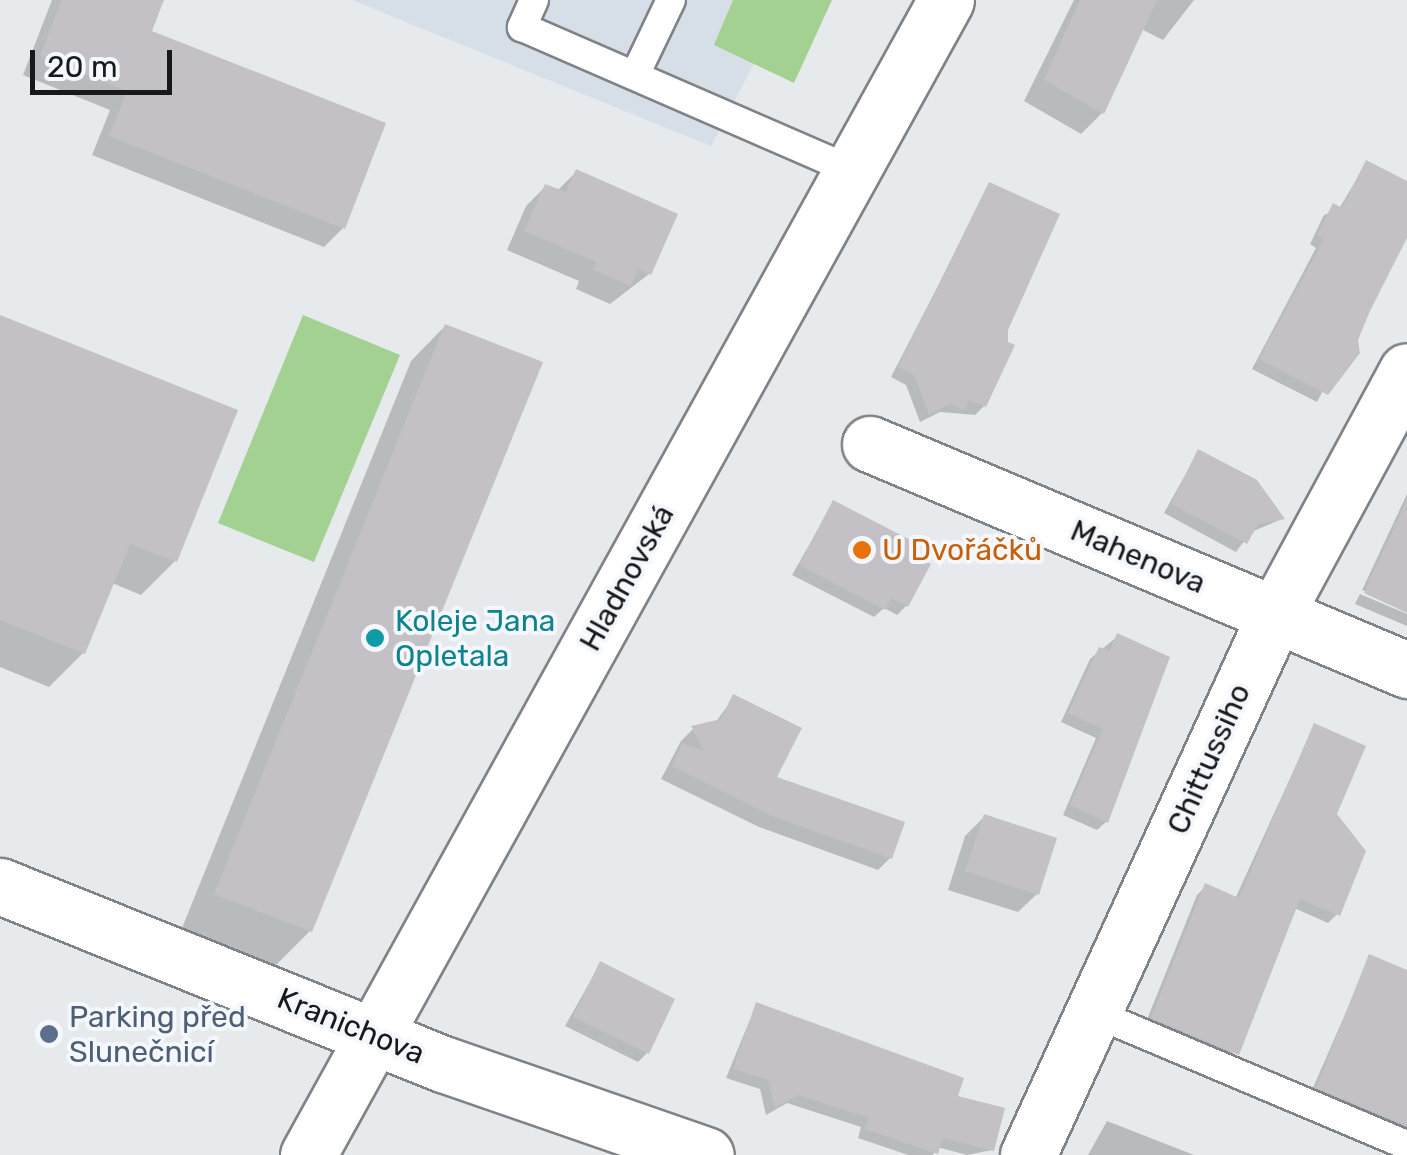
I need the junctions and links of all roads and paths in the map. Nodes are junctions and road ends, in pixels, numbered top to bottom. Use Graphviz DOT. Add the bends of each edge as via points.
graph roads {
  1 [pos="534,0"];
  2 [pos="671,0"];
  3 [pos="946,0"];
  4 [pos="635,75"];
  5 [pos="853,171"];
  6 [pos="1407,371"];
  7 [pos="870,444"];
  8 [pos="1275,615"];
  9 [pos="1407,670"];
  10 [pos="0,886"];
  11 [pos="1094,1013"];
  12 [pos="374,1035"];
  13 [pos="1407,1144"];
  14 [pos="308,1155"];
  15 [pos="706,1155"];
  16 [pos="1028,1155"];
  1 -- 4 [label="lane" via="522,27"];
  2 -- 4 [label="lane"];
  3 -- 5 [label="street, Hladnovská"];
  4 -- 5 [label="lane"];
  5 -- 12 [label="street, Hladnovská"];
  6 -- 8 [label="street, Chittussiho"];
  7 -- 8 [label="street, Mahenova"];
  8 -- 9 [label="street, Mahenova"];
  8 -- 11 [label="street, Chittussiho"];
  10 -- 12 [label="street, Kranichova"];
  11 -- 13 [label="lane"];
  11 -- 16 [label="street, Chittussiho"];
  12 -- 14 [label="street, Hladnovská"];
  12 -- 15 [label="street, Kranichova"];
}
